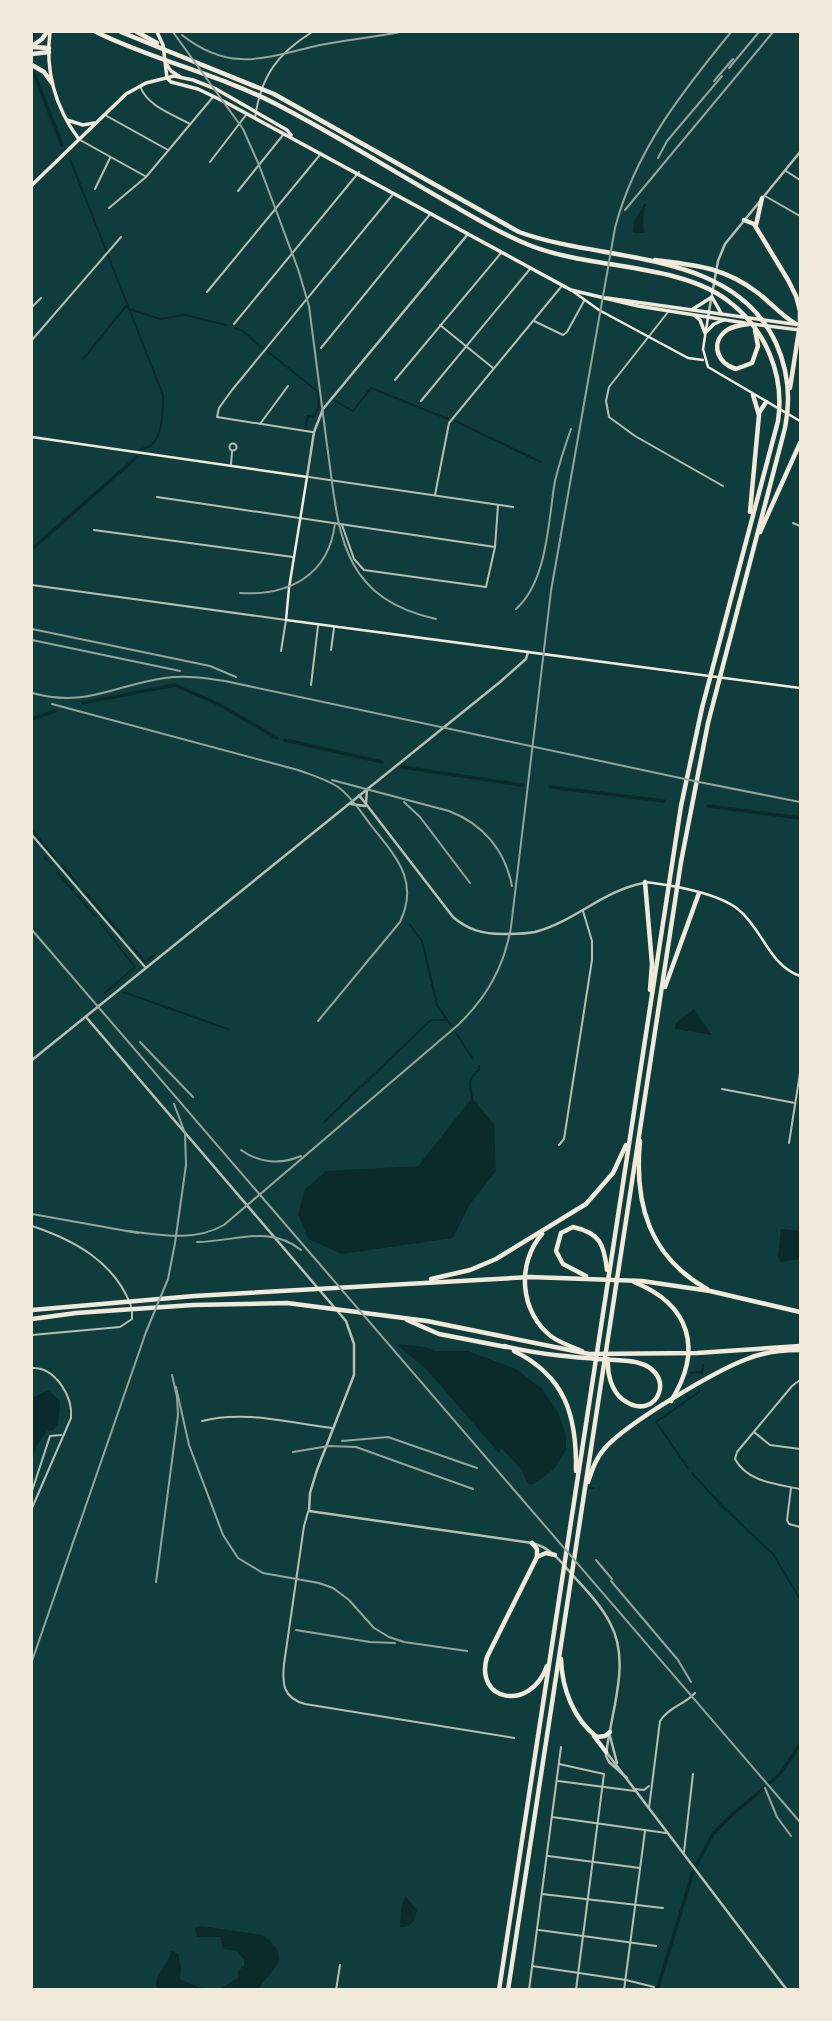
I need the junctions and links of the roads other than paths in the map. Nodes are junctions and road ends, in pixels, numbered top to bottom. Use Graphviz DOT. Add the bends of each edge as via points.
graph roads {
  1 [pos="49,32"];
  2 [pos="90,32"];
  3 [pos="96,32"];
  4 [pos="121,32"];
  5 [pos="137,32"];
  6 [pos="157,32"];
  7 [pos="312,32"];
  8 [pos="105,36"];
  9 [pos="148,40"];
  10 [pos="32,46"];
  11 [pos="49,50"];
  12 [pos="32,54"];
  13 [pos="166,62"];
  14 [pos="32,65"];
  15 [pos="181,77"];
  16 [pos="167,78"];
  17 [pos="52,83"];
  18 [pos="140,86"];
  19 [pos="214,96"];
  20 [pos="256,112"];
  21 [pos="105,114"];
  22 [pos="247,115"];
  23 [pos="255,119"];
  24 [pos="66,120"];
  25 [pos="96,122"];
  26 [pos="191,124"];
  27 [pos="284,134"];
  28 [pos="292,137"];
  29 [pos="78,139"];
  30 [pos="169,150"];
  31 [pos="800,152"];
  32 [pos="323,153"];
  33 [pos="111,158"];
  34 [pos="210,162"];
  35 [pos="785,171"];
  36 [pos="359,172"];
  37 [pos="146,177"];
  38 [pos="800,180"];
  39 [pos="32,185"];
  40 [pos="95,189"];
  41 [pos="238,191"];
  42 [pos="395,192"];
  43 [pos="763,197"];
  44 [pos="109,208"];
  45 [pos="431,212"];
  46 [pos="800,216"];
  47 [pos="744,220"];
  48 [pos="757,229"];
  49 [pos="468,234"];
  50 [pos="121,237"];
  51 [pos="502,252"];
  52 [pos="620,256"];
  53 [pos="530,269"];
  54 [pos="561,286"];
  55 [pos="571,290"];
  56 [pos="207,292"];
  57 [pos="712,297"];
  58 [pos="41,298"];
  59 [pos="601,298"];
  60 [pos="584,301"];
  61 [pos="32,307"];
  62 [pos="693,309"];
  63 [pos="669,311"];
  64 [pos="709,311"];
  65 [pos="800,311"];
  66 [pos="723,314"];
  67 [pos="694,315"];
  68 [pos="708,317"];
  69 [pos="726,320"];
  70 [pos="533,321"];
  71 [pos="233,324"];
  72 [pos="440,324"];
  73 [pos="798,324"];
  74 [pos="751,325"];
  75 [pos="800,331"];
  76 [pos="757,332"];
  77 [pos="705,333"];
  78 [pos="650,338"];
  79 [pos="32,340"];
  80 [pos="467,346"];
  81 [pos="321,348"];
  82 [pos="705,359"];
  83 [pos="494,370"];
  84 [pos="395,380"];
  85 [pos="288,386"];
  86 [pos="753,395"];
  87 [pos="788,396"];
  88 [pos="421,401"];
  89 [pos="766,402"];
  90 [pos="759,415"];
  91 [pos="800,421"];
  92 [pos="260,424"];
  93 [pos="314,432"];
  94 [pos="32,438"];
  95 [pos="800,443"];
  96 [pos="232,451"];
  97 [pos="230,466"];
  98 [pos="307,477"];
  99 [pos="723,486"];
  100 [pos="435,495"];
  101 [pos="157,497"];
  102 [pos="498,505"];
  103 [pos="513,507"];
  104 [pos="301,517"];
  105 [pos="793,523"];
  106 [pos="342,524"];
  107 [pos="800,526"];
  108 [pos="748,528"];
  109 [pos="94,530"];
  110 [pos="757,538"];
  111 [pos="495,547"];
  112 [pos="294,558"];
  113 [pos="32,585"];
  114 [pos="286,620"];
  115 [pos="318,625"];
  116 [pos="334,627"];
  117 [pos="331,650"];
  118 [pos="281,651"];
  119 [pos="528,652"];
  120 [pos="311,685"];
  121 [pos="800,688"];
  122 [pos="367,789"];
  123 [pos="358,796"];
  124 [pos="348,804"];
  125 [pos="366,806"];
  126 [pos="32,835"];
  127 [pos="645,883"];
  128 [pos="699,893"];
  129 [pos="583,910"];
  130 [pos="146,968"];
  131 [pos="800,976"];
  132 [pos="660,1005"];
  133 [pos="86,1017"];
  134 [pos="648,1027"];
  135 [pos="32,1060"];
  136 [pos="800,1073"];
  137 [pos="646,1086"];
  138 [pos="722,1089"];
  139 [pos="796,1103"];
  140 [pos="631,1124"];
  141 [pos="789,1143"];
  142 [pos="559,1145"];
  143 [pos="32,1226"];
  144 [pos="548,1229"];
  145 [pos="620,1258"];
  146 [pos="596,1278"];
  147 [pos="607,1279"];
  148 [pos="628,1280"];
  149 [pos="410,1283"];
  150 [pos="710,1291"];
  151 [pos="32,1310"];
  152 [pos="800,1312"];
  153 [pos="32,1319"];
  154 [pos="406,1320"];
  155 [pos="32,1335"];
  156 [pos="504,1346"];
  157 [pos="800,1348"];
  158 [pos="589,1356"];
  159 [pos="617,1358"];
  160 [pos="32,1368"];
  161 [pos="800,1380"];
  162 [pos="670,1402"];
  163 [pos="202,1421"];
  164 [pos="333,1429"];
  165 [pos="754,1432"];
  166 [pos="62,1435"];
  167 [pos="800,1448"];
  168 [pos="576,1486"];
  169 [pos="791,1487"];
  170 [pos="800,1489"];
  171 [pos="32,1491"];
  172 [pos="584,1493"];
  173 [pos="32,1508"];
  174 [pos="309,1511"];
  175 [pos="800,1527"];
  176 [pos="532,1544"];
  177 [pos="555,1555"];
  178 [pos="537,1557"];
  179 [pos="560,1651"];
  180 [pos="551,1655"];
  181 [pos="695,1693"];
  182 [pos="610,1733"];
  183 [pos="593,1735"];
  184 [pos="514,1738"];
  185 [pos="561,1747"];
  186 [pos="606,1752"];
  187 [pos="559,1764"];
  188 [pos="618,1766"];
  189 [pos="693,1774"];
  190 [pos="627,1778"];
  191 [pos="557,1781"];
  192 [pos="651,1784"];
  193 [pos="603,1787"];
  194 [pos="635,1790"];
  195 [pos="649,1809"];
  196 [pos="552,1817"];
  197 [pos="597,1823"];
  198 [pos="645,1831"];
  199 [pos="667,1833"];
  200 [pos="684,1853"];
  201 [pos="547,1856"];
  202 [pos="593,1862"];
  203 [pos="641,1868"];
  204 [pos="541,1894"];
  205 [pos="588,1900"];
  206 [pos="636,1906"];
  207 [pos="663,1908"];
  208 [pos="537,1930"];
  209 [pos="583,1937"];
  210 [pos="631,1942"];
  211 [pos="656,1946"];
  212 [pos="340,1965"];
  213 [pos="532,1966"];
  214 [pos="578,1973"];
  215 [pos="626,1980"];
  216 [pos="654,1987"];
  217 [pos="336,1990"];
  218 [pos="499,1990"];
  219 [pos="508,1990"];
  220 [pos="528,1990"];
  221 [pos="576,1990"];
  222 [pos="624,1990"];
  223 [pos="787,1990"];
  1 -- 10 [label="highway"];
  1 -- 11 [label="main road"];
  2 -- 8 [label="highway"];
  3 -- 8 [label="highway"];
  4 -- 9 [label="highway"];
  5 -- 9 [label="highway"];
  6 -- 13 [label="main road"];
  7 -- 20 [label="street" via="270,70"];
  8 -- 74 [label="highway" via="272,102 511,238 552,253 699,284 736,306"];
  9 -- 52 [label="highway" via="274,94 519,232"];
  10 -- 11 [label="highway"];
  11 -- 12 [label="highway"];
  11 -- 17 [label="main road"];
  13 -- 15 [label="main road"];
  13 -- 16 [label="main road"];
  14 -- 17 [label="highway"];
  15 -- 16 [label="main road"];
  15 -- 20 [label="main road" via="216,89"];
  16 -- 18 [label="main road"];
  16 -- 19 [label="main road"];
  17 -- 24 [label="main road"];
  18 -- 21 [label="main road"];
  18 -- 26 [label="street" via="152,103"];
  19 -- 22 [label="main road"];
  19 -- 26 [label="street"];
  20 -- 23 [label="street"];
  20 -- 28 [label="main road"];
  21 -- 25 [label="main road"];
  21 -- 30 [label="street"];
  22 -- 23 [label="main road"];
  22 -- 34 [label="street"];
  23 -- 27 [label="main road"];
  24 -- 25 [label="main road" via="83,125"];
  24 -- 29 [label="main road"];
  25 -- 29 [label="main road"];
  26 -- 30 [label="street"];
  27 -- 28 [label="main road"];
  27 -- 41 [label="street"];
  28 -- 32 [label="main road"];
  29 -- 33 [label="street"];
  29 -- 39 [label="main road"];
  30 -- 37 [label="street"];
  31 -- 35 [label="street"];
  32 -- 36 [label="main road"];
  32 -- 56 [label="street"];
  33 -- 37 [label="street"];
  33 -- 40 [label="street"];
  35 -- 38 [label="street"];
  35 -- 43 [label="street"];
  36 -- 42 [label="main road"];
  36 -- 71 [label="street"];
  37 -- 44 [label="street"];
  42 -- 45 [label="main road"];
  42 -- 92 [label="street" via="219,408 217,417"];
  43 -- 46 [label="street"];
  43 -- 47 [label="street"];
  43 -- 48 [label="highway" via="756,215"];
  45 -- 49 [label="main road"];
  45 -- 81 [label="street"];
  47 -- 48 [label="highway"];
  47 -- 57 [label="street" via="721,253"];
  48 -- 65 [label="highway" via="788,280"];
  49 -- 51 [label="main road"];
  49 -- 93 [label="street" via="323,409"];
  50 -- 79 [label="street"];
  51 -- 53 [label="main road"];
  51 -- 72 [label="street"];
  52 -- 73 [label="highway" via="724,272"];
  52 -- 87 [label="highway" via="680,268 726,287 750,307 775,341"];
  53 -- 54 [label="main road"];
  53 -- 80 [label="street"];
  54 -- 55 [label="main road"];
  54 -- 70 [label="street"];
  55 -- 59 [label="main road"];
  55 -- 60 [label="main road"];
  57 -- 62 [label="main road"];
  57 -- 64 [label="street"];
  57 -- 66 [label="main road"];
  58 -- 61 [label="street"];
  59 -- 62 [label="main road"];
  59 -- 63 [label="main road"];
  60 -- 70 [label="street" via="563,335"];
  60 -- 78 [label="main road"];
  62 -- 64 [label="main road"];
  63 -- 67 [label="main road"];
  63 -- 78 [label="street"];
  64 -- 66 [label="main road"];
  64 -- 68 [label="main road"];
  65 -- 87 [label="highway"];
  66 -- 73 [label="main road"];
  67 -- 68 [label="main road"];
  67 -- 77 [label="main road"];
  68 -- 69 [label="main road"];
  68 -- 77 [label="main road"];
  69 -- 74 [label="main road"];
  69 -- 77 [label="main road"];
  70 -- 83 [label="street"];
  72 -- 80 [label="street"];
  72 -- 84 [label="street"];
  74 -- 75 [label="main road"];
  74 -- 76 [label="highway"];
  74 -- 76 [label="highway" via="729,329 720,338 717,352 722,363 737,369 752,363"];
  76 -- 108 [label="highway" via="775,366 778,421"];
  77 -- 82 [label="main road"];
  78 -- 82 [label="main road" via="691,360"];
  78 -- 99 [label="street" via="609,387 609,417"];
  80 -- 83 [label="street"];
  80 -- 88 [label="street"];
  82 -- 86 [label="main road" via="713,372"];
  83 -- 100 [label="street" via="449,423"];
  85 -- 92 [label="street"];
  86 -- 89 [label="main road"];
  86 -- 90 [label="highway"];
  87 -- 110 [label="highway" via="785,428"];
  89 -- 90 [label="highway"];
  89 -- 91 [label="main road"];
  90 -- 108 [label="highway"];
  92 -- 93 [label="street"];
  93 -- 98 [label="street"];
  94 -- 97 [label="main road"];
  95 -- 110 [label="highway"];
  96 -- 97 [label="street"];
  97 -- 98 [label="main road"];
  98 -- 100 [label="street"];
  98 -- 104 [label="main road"];
  100 -- 102 [label="street"];
  101 -- 104 [label="street"];
  102 -- 103 [label="street"];
  102 -- 111 [label="street"];
  104 -- 106 [label="street"];
  104 -- 112 [label="main road"];
  105 -- 107 [label="street"];
  106 -- 111 [label="street"];
  106 -- 111 [label="street" via="360,568 401,575 487,586"];
  108 -- 134 [label="highway" via="683,793"];
  109 -- 112 [label="street"];
  110 -- 132 [label="highway" via="692,794"];
  112 -- 114 [label="main road"];
  113 -- 114 [label="street"];
  114 -- 115 [label="main road"];
  114 -- 118 [label="street"];
  115 -- 116 [label="main road"];
  115 -- 120 [label="street"];
  116 -- 117 [label="street"];
  116 -- 119 [label="main road"];
  119 -- 121 [label="main road"];
  119 -- 122 [label="street" via="509,674"];
  122 -- 123 [label="street"];
  122 -- 125 [label="street"];
  123 -- 124 [label="street"];
  123 -- 125 [label="street"];
  124 -- 125 [label="street"];
  124 -- 130 [label="street"];
  125 -- 129 [label="street" via="462,925 489,934 527,933"];
  126 -- 130 [label="street"];
  127 -- 128 [label="main road"];
  127 -- 129 [label="street" via="629,885"];
  127 -- 134 [label="highway" via="652,964"];
  128 -- 131 [label="main road" via="737,908 774,958"];
  128 -- 132 [label="highway"];
  129 -- 142 [label="street" via="592,961 564,1139"];
  130 -- 133 [label="street"];
  132 -- 137 [label="highway"];
  133 -- 135 [label="street"];
  133 -- 164 [label="street" via="346,1321 356,1364"];
  134 -- 140 [label="highway"];
  136 -- 139 [label="street"];
  137 -- 145 [label="highway"];
  137 -- 150 [label="highway" via="638,1175 647,1223 668,1258"];
  138 -- 139 [label="street"];
  139 -- 141 [label="street"];
  140 -- 144 [label="highway" via="621,1158 605,1183 586,1204"];
  140 -- 147 [label="highway"];
  143 -- 155 [label="street" via="97,1258 113,1274 132,1311 132,1319 124,1326"];
  144 -- 149 [label="highway" via="470,1270"];
  144 -- 158 [label="highway" via="533,1247 524,1277 530,1308 553,1337"];
  145 -- 159 [label="highway" via="608,1373 615,1392 631,1404 644,1406 657,1399 658,1375 637,1362"];
  145 -- 172 [label="highway"];
  146 -- 147 [label="highway" via="568,1268 558,1257 561,1233 573,1227 598,1238"];
  146 -- 148 [label="highway"];
  146 -- 149 [label="highway"];
  147 -- 168 [label="highway"];
  148 -- 150 [label="highway"];
  148 -- 162 [label="highway" via="660,1295 682,1321 688,1365"];
  149 -- 151 [label="highway"];
  150 -- 152 [label="highway"];
  153 -- 154 [label="highway" via="193,1305 287,1303"];
  154 -- 156 [label="highway" via="439,1334"];
  154 -- 158 [label="highway"];
  156 -- 158 [label="highway" via="552,1356"];
  156 -- 168 [label="highway" via="543,1369 560,1389 573,1431"];
  157 -- 159 [label="highway"];
  157 -- 162 [label="highway" via="747,1359"];
  158 -- 159 [label="highway"];
  160 -- 166 [label="street" via="49,1371 66,1393 72,1410"];
  161 -- 165 [label="street"];
  162 -- 172 [label="highway" via="607,1446"];
  163 -- 164 [label="street" via="237,1416"];
  164 -- 174 [label="street" via="310,1493"];
  165 -- 167 [label="street" via="770,1445"];
  165 -- 169 [label="street" via="735,1455 737,1463 765,1482"];
  166 -- 171 [label="street" via="50,1436"];
  166 -- 173 [label="street"];
  168 -- 180 [label="highway"];
  169 -- 170 [label="street"];
  169 -- 175 [label="street" via="787,1520"];
  172 -- 179 [label="highway"];
  174 -- 176 [label="street"];
  174 -- 184 [label="street" via="284,1664 283,1686 288,1695 305,1704"];
  176 -- 177 [label="street"];
  176 -- 178 [label="highway"];
  177 -- 178 [label="highway"];
  177 -- 182 [label="street" via="607,1616 619,1645"];
  178 -- 180 [label="highway" via="487,1657 487,1679 501,1694 521,1695 543,1678"];
  179 -- 183 [label="highway" via="565,1692"];
  179 -- 219 [label="highway"];
  180 -- 218 [label="highway"];
  181 -- 192 [label="street" via="660,1721"];
  182 -- 183 [label="highway"];
  182 -- 186 [label="street"];
  182 -- 188 [label="street"];
  183 -- 186 [label="highway"];
  185 -- 187 [label="street"];
  186 -- 188 [label="street"];
  186 -- 190 [label="street" via="609,1762"];
  187 -- 191 [label="street"];
  187 -- 193 [label="street" via="603,1773"];
  188 -- 190 [label="street"];
  189 -- 200 [label="street"];
  190 -- 194 [label="street"];
  191 -- 193 [label="street"];
  191 -- 196 [label="street"];
  192 -- 194 [label="street"];
  192 -- 195 [label="street"];
  193 -- 194 [label="street"];
  193 -- 197 [label="street"];
  194 -- 195 [label="street"];
  195 -- 199 [label="street"];
  196 -- 197 [label="street"];
  196 -- 201 [label="street"];
  197 -- 198 [label="street"];
  197 -- 202 [label="street"];
  198 -- 199 [label="street"];
  198 -- 203 [label="street"];
  199 -- 200 [label="street"];
  200 -- 223 [label="street"];
  201 -- 202 [label="street"];
  201 -- 204 [label="street"];
  202 -- 203 [label="street"];
  202 -- 205 [label="street"];
  203 -- 206 [label="street"];
  204 -- 205 [label="street"];
  204 -- 208 [label="street"];
  205 -- 206 [label="street"];
  205 -- 209 [label="street"];
  206 -- 207 [label="street"];
  206 -- 210 [label="street"];
  208 -- 209 [label="street"];
  208 -- 213 [label="street"];
  209 -- 210 [label="street"];
  209 -- 214 [label="street"];
  210 -- 211 [label="street"];
  210 -- 215 [label="street"];
  212 -- 217 [label="street"];
  213 -- 214 [label="street"];
  213 -- 220 [label="street"];
  214 -- 215 [label="street"];
  214 -- 221 [label="street"];
  215 -- 216 [label="street"];
  215 -- 222 [label="street"];
}
